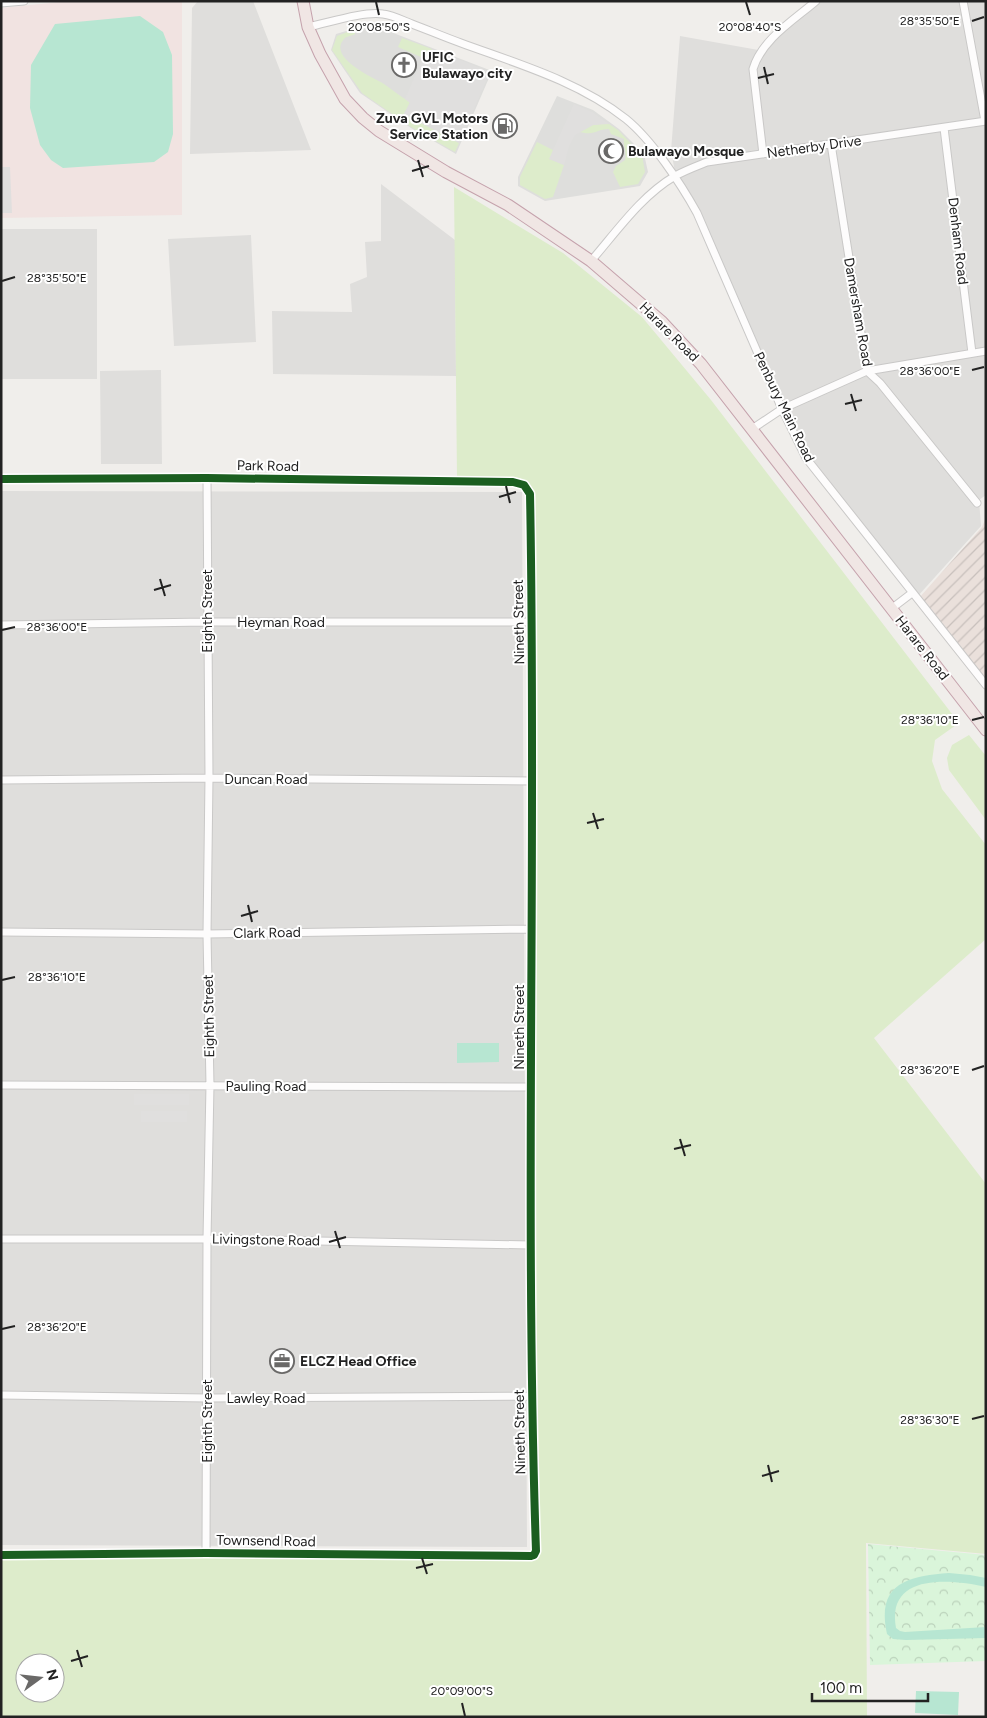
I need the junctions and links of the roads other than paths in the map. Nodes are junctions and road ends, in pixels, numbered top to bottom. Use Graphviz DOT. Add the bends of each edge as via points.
graph roads {
  1 [pos="24,1"];
  2 [pos="303,1"];
  3 [pos="816,1"];
  4 [pos="963,1"];
  5 [pos="1,4"];
  6 [pos="308,27"];
  7 [pos="986,121"];
  8 [pos="944,128"];
  9 [pos="831,144"];
  10 [pos="763,154"];
  11 [pos="674,176"];
  12 [pos="591,261"];
  13 [pos="986,351"];
  14 [pos="972,353"];
  15 [pos="866,371"];
  16 [pos="782,409"];
  17 [pos="752,429"];
  18 [pos="206,478"];
  19 [pos="1,479"];
  20 [pos="530,494"];
  21 [pos="976,504"];
  22 [pos="912,593"];
  23 [pos="891,609"];
  24 [pos="208,622"];
  25 [pos="531,622"];
  26 [pos="1,625"];
  27 [pos="986,686"];
  28 [pos="986,730"];
  29 [pos="208,778"];
  30 [pos="1,780"];
  31 [pos="532,781"];
  32 [pos="532,929"];
  33 [pos="1,932"];
  34 [pos="208,934"];
  35 [pos="210,1085"];
  36 [pos="1,1086"];
  37 [pos="531,1087"];
  38 [pos="1,1239"];
  39 [pos="207,1239"];
  40 [pos="530,1245"];
  41 [pos="1,1395"];
  42 [pos="532,1396"];
  43 [pos="207,1398"];
  44 [pos="206,1553"];
  45 [pos="1,1555"];
  46 [pos="531,1556"];
  1 -- 5 [label="street"];
  2 -- 6 [label="highway, Harare Road"];
  3 -- 10 [label="street" via="769,42 755,61 753,69"];
  4 -- 7 [label="street"];
  6 -- 11 [label="street, Penbury Main Road" via="368,14 383,14 525,65 578,89 626,119"];
  6 -- 12 [label="highway, Harare Road" via="345,99 368,122 446,172 508,205"];
  7 -- 8 [label="street, Netherby Drive"];
  8 -- 9 [label="street, Netherby Drive"];
  8 -- 14 [label="street, Denham Road"];
  9 -- 10 [label="street, Netherby Drive"];
  9 -- 15 [label="street, Damersham Road"];
  10 -- 11 [label="street, Netherby Drive" via="708,162"];
  11 -- 12 [label="street, Netherby Drive" via="641,203"];
  11 -- 16 [label="street, Penbury Main Road" via="697,213"];
  12 -- 17 [label="highway, Harare Road" via="662,322 701,364"];
  13 -- 14 [label="street"];
  14 -- 15 [label="street"];
  15 -- 16 [label="street"];
  15 -- 21 [label="street, Damersham Road" via="880,383"];
  16 -- 17 [label="street"];
  16 -- 22 [label="street, Penbury Main Road" via="806,458"];
  17 -- 23 [label="highway, Harare Road"];
  18 -- 19 [label="street, Park Road"];
  18 -- 20 [label="street, Park Road" via="512,482 524,485"];
  18 -- 24 [label="street, Eighth Street"];
  20 -- 25 [label="street, Nineth Street"];
  22 -- 23 [label="street"];
  22 -- 27 [label="street, Penbury Main Road"];
  23 -- 28 [label="highway, Harare Road"];
  24 -- 25 [label="street, Heyman Road"];
  24 -- 26 [label="street, Heyman Road"];
  24 -- 29 [label="street, Eighth Street"];
  25 -- 31 [label="street, Nineth Street"];
  29 -- 30 [label="street, Duncan Road"];
  29 -- 31 [label="street, Duncan Road"];
  29 -- 34 [label="street, Eighth Street"];
  31 -- 32 [label="street, Nineth Street"];
  32 -- 34 [label="street, Clark Road"];
  32 -- 37 [label="street, Nineth Street"];
  33 -- 34 [label="street, Clark Road"];
  34 -- 35 [label="street, Eighth Street"];
  35 -- 36 [label="street, Pauling Road"];
  35 -- 37 [label="street, Pauling Road"];
  35 -- 39 [label="street, Eighth Street"];
  37 -- 40 [label="street, Nineth Street"];
  38 -- 39 [label="street, Livingstone Road"];
  39 -- 40 [label="street, Livingstone Road"];
  39 -- 43 [label="street, Eighth Street"];
  40 -- 42 [label="street, Nineth Street"];
  41 -- 43 [label="street, Lawley Road"];
  42 -- 43 [label="street, Lawley Road"];
  42 -- 46 [label="street, Nineth Street" via="536,1550"];
  43 -- 44 [label="street, Eighth Street"];
  44 -- 45 [label="street, Townsend Road"];
  44 -- 46 [label="street, Townsend Road"];
}
